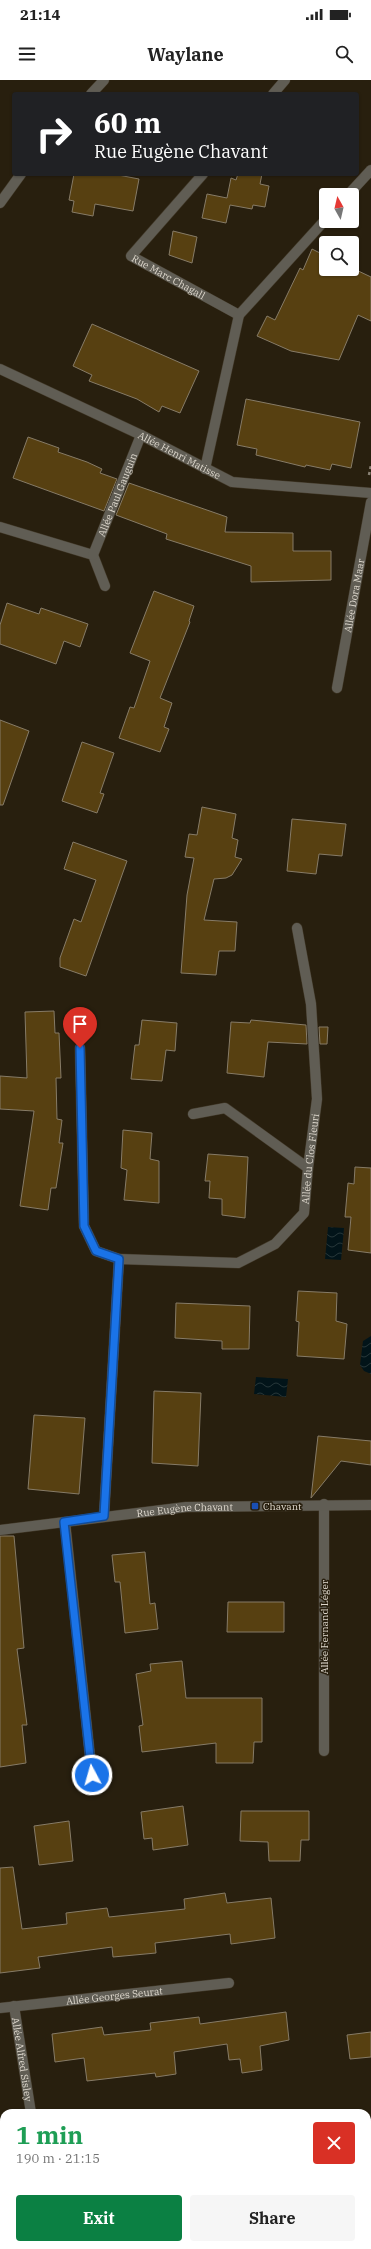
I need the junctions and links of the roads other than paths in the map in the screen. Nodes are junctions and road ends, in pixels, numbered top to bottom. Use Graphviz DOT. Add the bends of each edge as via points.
graph roads {
  1 [pos="104,80"];
  2 [pos="285,80"];
  3 [pos="93,92"];
  4 [pos="275,92"];
  5 [pos="371,170"];
  6 [pos="20,176"];
  7 [pos="201,176"];
  8 [pos="354,188"];
  9 [pos="0,203"];
  10 [pos="319,227"];
  11 [pos="239,315"];
  12 [pos="0,369"];
  13 [pos="141,435"];
  14 [pos="206,469"];
  15 [pos="371,493"];
  16 [pos="371,502"];
  17 [pos="0,527"];
  18 [pos="93,555"];
  19 [pos="105,586"];
  20 [pos="337,688"];
  21 [pos="297,928"];
  22 [pos="80,1048"];
  23 [pos="193,1114"];
  24 [pos="308,1168"];
  25 [pos="119,1259"];
  26 [pos="324,1504"];
  27 [pos="371,1505"];
  28 [pos="104,1516"];
  29 [pos="64,1522"];
  30 [pos="0,1530"];
  31 [pos="324,1751"];
  32 [pos="92,1775"];
  33 [pos="229,1983"];
  34 [pos="14,2006"];
  35 [pos="0,2008"];
  36 [pos="30,2109"];
  1 -- 3 [label="street"];
  2 -- 4 [label="street"];
  5 -- 8 [label="street"];
  6 -- 9 [label="street"];
  7 -- 11 [label="street, Rue Marc Chagall" via="130,256"];
  10 -- 11 [label="street"];
  11 -- 14 [label="street"];
  12 -- 13 [label="street, Allée Henri Matisse"];
  13 -- 14 [label="street, Allée Henri Matisse"];
  13 -- 18 [label="street, Allée Paul Gauguin"];
  14 -- 15 [label="street, Allée Henri Matisse" via="232,482"];
  16 -- 20 [label="street, Allée Dora Maar"];
  17 -- 18 [label="street"];
  18 -- 19 [label="street"];
  21 -- 24 [label="street, Allée du Clos Fleuri" via="311,1004 317,1099"];
  22 -- 25 [label="street, Allée du Clos Fleuri" via="84,1226 96,1251"];
  23 -- 24 [label="street" via="225,1108"];
  24 -- 25 [label="street, Allée du Clos Fleuri" via="304,1213 275,1244 238,1263"];
  25 -- 28 [label="street"];
  26 -- 27 [label="street, Rue Eugène Chavant"];
  26 -- 28 [label="street, Rue Eugène Chavant" via="186,1507"];
  26 -- 31 [label="street, Allée Fernand Léger"];
  28 -- 29 [label="street, Rue Eugène Chavant"];
  29 -- 30 [label="street, Rue Eugène Chavant"];
  29 -- 32 [label="street"];
  33 -- 34 [label="street, Allée Georges Seurat"];
  34 -- 35 [label="street, Allée Georges Seurat"];
  34 -- 36 [label="street, Allée Alfred Sisley"];
}
